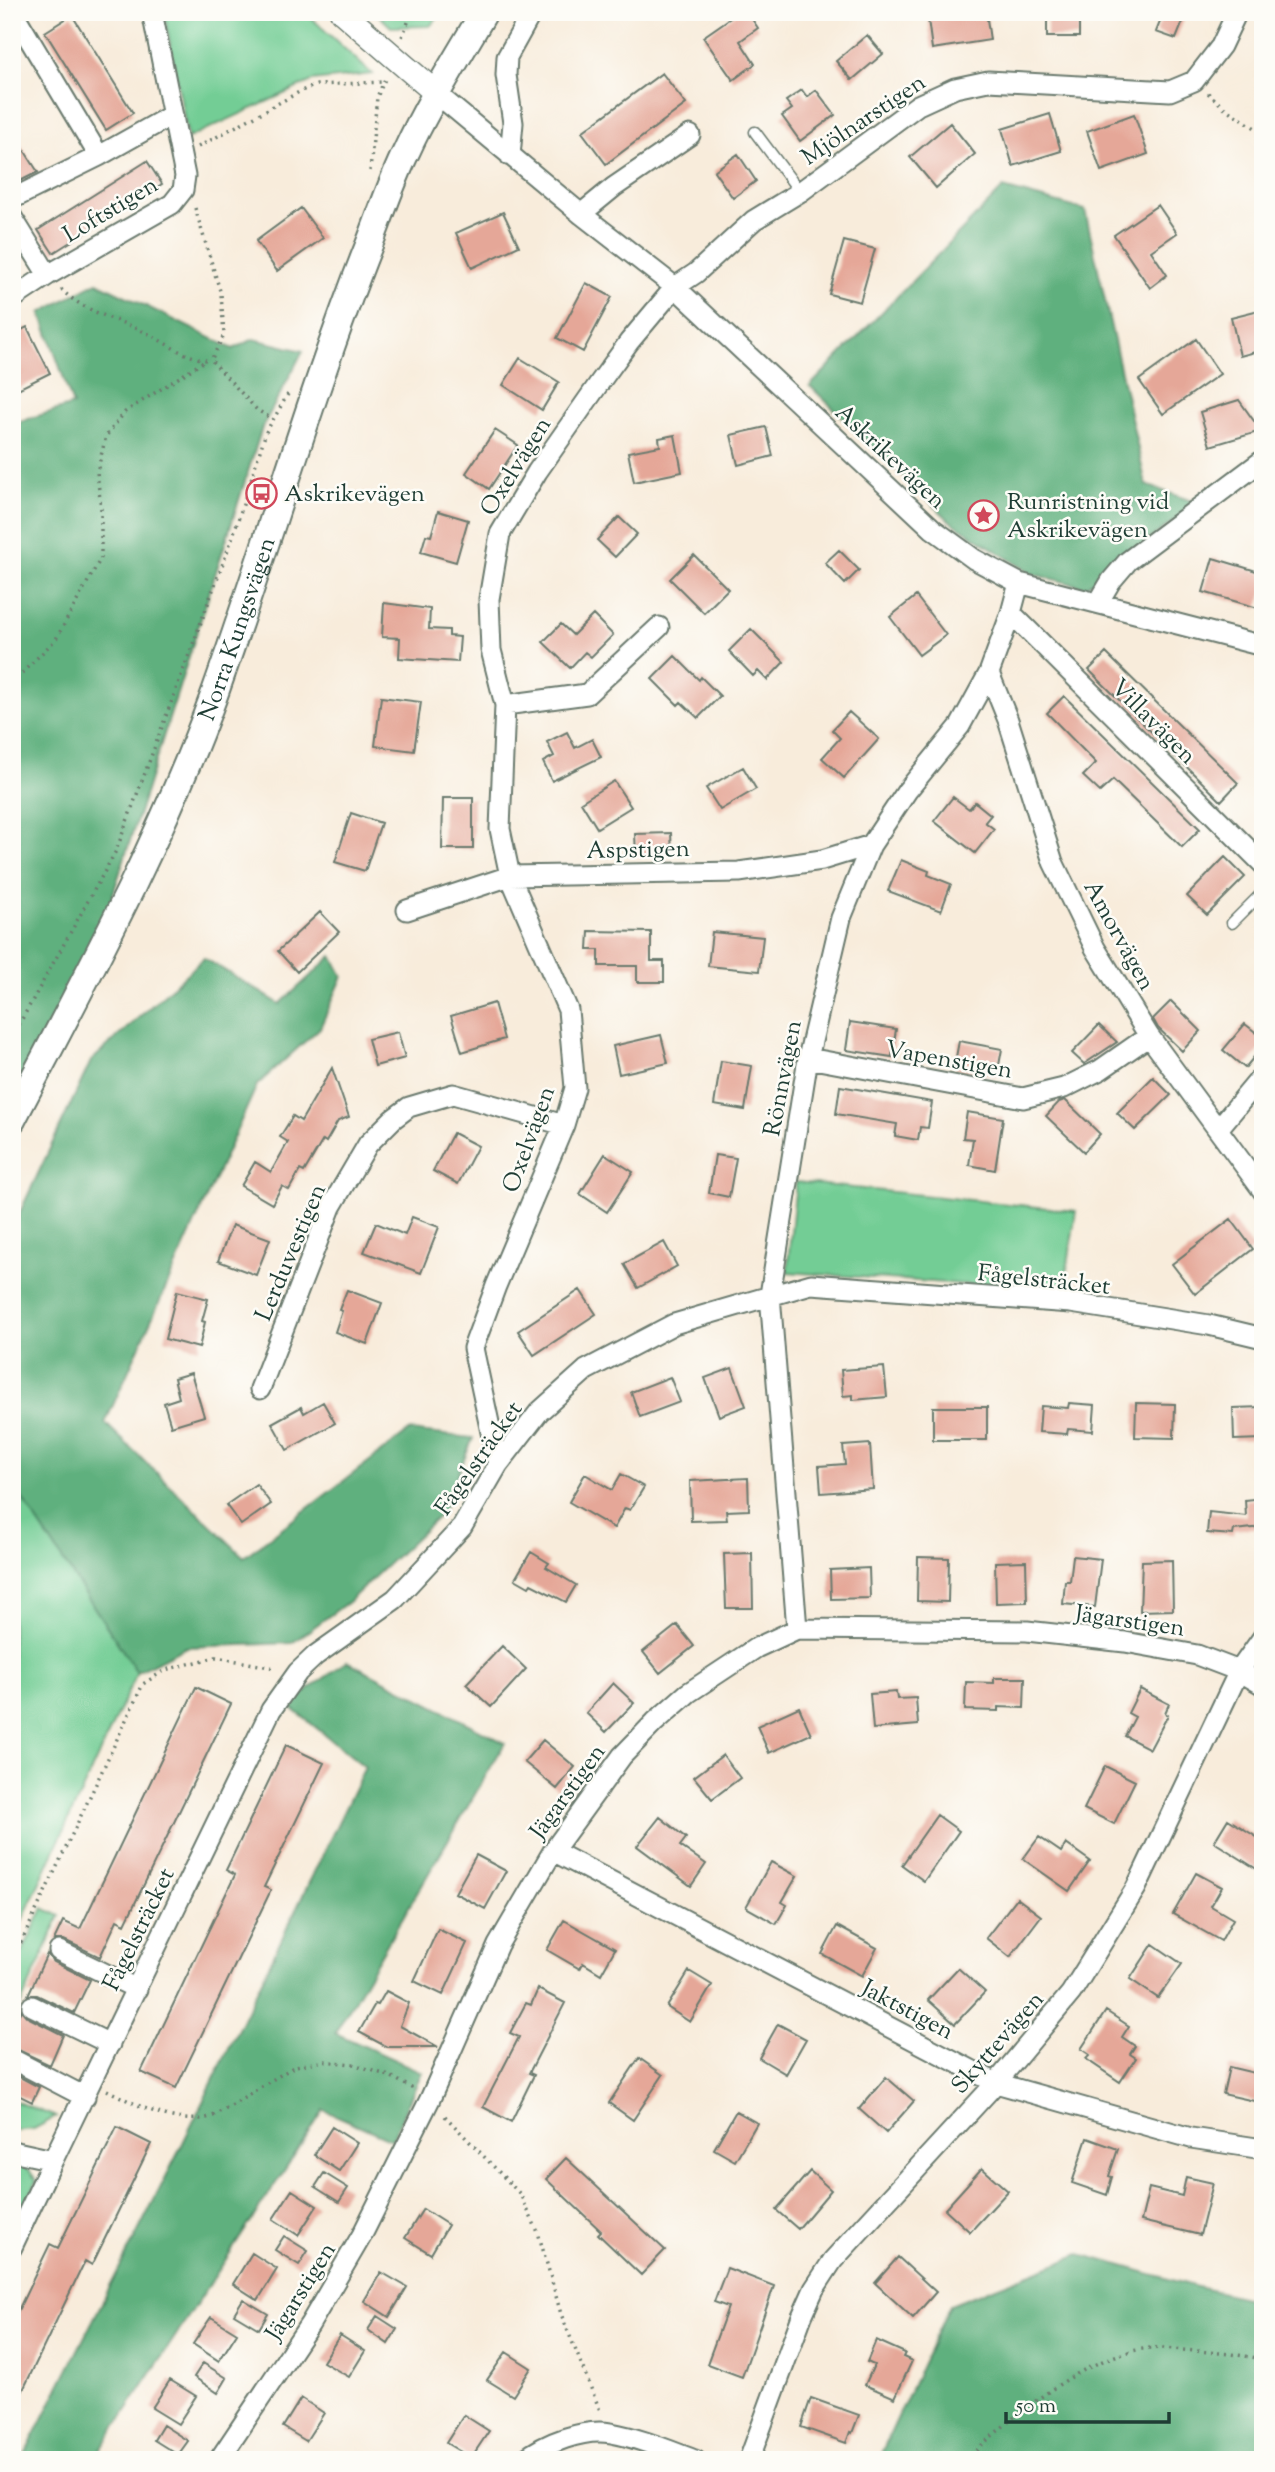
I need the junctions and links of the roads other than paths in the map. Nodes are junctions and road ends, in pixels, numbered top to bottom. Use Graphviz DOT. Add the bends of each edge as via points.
graph roads {
  1 [pos="13,12"];
  2 [pos="152,12"];
  3 [pos="342,12"];
  4 [pos="484,12"];
  5 [pos="533,12"];
  6 [pos="1237,12"];
  7 [pos="437,93"];
  8 [pos="172,115"];
  9 [pos="755,132"];
  10 [pos="690,135"];
  11 [pos="99,156"];
  12 [pos="510,156"];
  13 [pos="800,192"];
  14 [pos="12,199"];
  15 [pos="582,214"];
  16 [pos="12,217"];
  17 [pos="48,275"];
  18 [pos="675,287"];
  19 [pos="12,299"];
  20 [pos="1263,460"];
  21 [pos="1019,583"];
  22 [pos="1098,603"];
  23 [pos="1011,613"];
  24 [pos="659,627"];
  25 [pos="1263,646"];
  26 [pos="989,673"];
  27 [pos="505,705"];
  28 [pos="872,845"];
  29 [pos="1263,864"];
  30 [pos="510,876"];
  31 [pos="1263,892"];
  32 [pos="407,910"];
  33 [pos="1233,923"];
  34 [pos="1149,1036"];
  35 [pos="808,1058"];
  36 [pos="1263,1075"];
  37 [pos="12,1120"];
  38 [pos="564,1125"];
  39 [pos="1218,1129"];
  40 [pos="1263,1191"];
  41 [pos="770,1295"];
  42 [pos="1263,1338"];
  43 [pos="260,1389"];
  44 [pos="498,1465"];
  45 [pos="797,1629"];
  46 [pos="1263,1637"];
  47 [pos="1239,1671"];
  48 [pos="1263,1685"];
  49 [pos="552,1851"];
  50 [pos="59,1951"];
  51 [pos="137,1989"];
  52 [pos="32,2006"];
  53 [pos="110,2044"];
  54 [pos="12,2059"];
  55 [pos="996,2083"];
  56 [pos="85,2097"];
  57 [pos="1263,2148"];
  58 [pos="12,2151"];
  59 [pos="53,2160"];
  60 [pos="12,2247"];
  61 [pos="219,2460"];
  62 [pos="524,2460"];
  63 [pos="695,2460"];
  64 [pos="749,2460"];
  1 -- 11 [label="street"];
  2 -- 8 [label="street"];
  3 -- 7 [label="street"];
  4 -- 7 [label="main road, Norra Kungsvägen"];
  5 -- 12 [label="street" via="507,57 513,123"];
  6 -- 13 [label="street, Mjölnarstigen" via="1221,46 1194,82 1170,91 988,81 955,88 918,105"];
  7 -- 12 [label="street, Askrikevägen"];
  7 -- 37 [label="main road, Norra Kungsvägen" via="406,151 350,292 243,611 174,794 87,979"];
  8 -- 11 [label="street"];
  8 -- 17 [label="street, Loftstigen" via="185,176 183,190 172,204"];
  9 -- 13 [label="lane"];
  10 -- 15 [label="street"];
  11 -- 14 [label="street"];
  12 -- 15 [label="street, Askrikevägen"];
  13 -- 18 [label="street, Mjölnarstigen" via="754,220"];
  15 -- 18 [label="street, Askrikevägen"];
  16 -- 17 [label="street"];
  17 -- 19 [label="street, Loftstigen"];
  18 -- 21 [label="street, Askrikevägen" via="933,529 974,559"];
  18 -- 27 [label="street, Oxelvägen" via="600,382 499,534 489,599 492,650"];
  20 -- 22 [label="street" via="1128,561"];
  21 -- 22 [label="street, Askrikevägen"];
  21 -- 23 [label="street, Rönnvägen"];
  22 -- 25 [label="street, Askrikevägen"];
  23 -- 26 [label="street, Rönnvägen"];
  23 -- 29 [label="street, Villavägen"];
  24 -- 27 [label="street" via="587,694"];
  26 -- 28 [label="street, Rönnvägen" via="960,726 906,791"];
  26 -- 34 [label="street, Amorvägen" via="1053,862 1095,948"];
  27 -- 30 [label="street, Oxelvägen" via="500,829"];
  28 -- 30 [label="street, Aspstigen" via="822,860 739,872"];
  28 -- 35 [label="street, Rönnvägen" via="841,918"];
  30 -- 32 [label="street, Aspstigen"];
  30 -- 38 [label="street, Oxelvägen" via="568,1010 575,1088"];
  31 -- 33 [label="lane"];
  34 -- 35 [label="street, Vapenstigen" via="1064,1088 1023,1098"];
  34 -- 39 [label="street, Amorvägen"];
  35 -- 41 [label="street, Rönnvägen"];
  36 -- 39 [label="street"];
  38 -- 43 [label="street, Lerduvestigen" via="453,1094 409,1107 393,1119 368,1144 331,1207"];
  38 -- 44 [label="street, Oxelvägen" via="473,1348"];
  39 -- 40 [label="street, Amorvägen"];
  41 -- 42 [label="street, Fågelsträcket" via="811,1284 1071,1303"];
  41 -- 44 [label="street, Fågelsträcket" via="674,1324 586,1370 539,1412"];
  41 -- 45 [label="street, Rönnvägen"];
  44 -- 51 [label="street, Fågelsträcket" via="462,1527 395,1599 298,1672 271,1710"];
  45 -- 47 [label="street, Jägarstigen" via="1027,1631 1197,1655"];
  45 -- 49 [label="street, Jägarstigen" via="723,1668 655,1722 622,1756"];
  46 -- 47 [label="street, Skyttevägen"];
  47 -- 48 [label="street, Jägarstigen"];
  47 -- 55 [label="street, Skyttevägen" via="1136,1888 1071,1993"];
  49 -- 55 [label="street, Jaktstigen"];
  49 -- 61 [label="street, Jägarstigen" via="498,1945 362,2235 310,2324"];
  50 -- 51 [label="street"];
  51 -- 53 [label="street, Fågelsträcket"];
  52 -- 53 [label="street"];
  53 -- 56 [label="street, Fågelsträcket"];
  54 -- 56 [label="street"];
  55 -- 57 [label="street, Jaktstigen" via="1191,2138"];
  55 -- 64 [label="street, Skyttevägen" via="833,2260 802,2316"];
  56 -- 59 [label="street, Fågelsträcket"];
  58 -- 59 [label="street"];
  59 -- 60 [label="street, Fågelsträcket"];
  62 -- 63 [label="street" via="562,2440 610,2433"];
}
